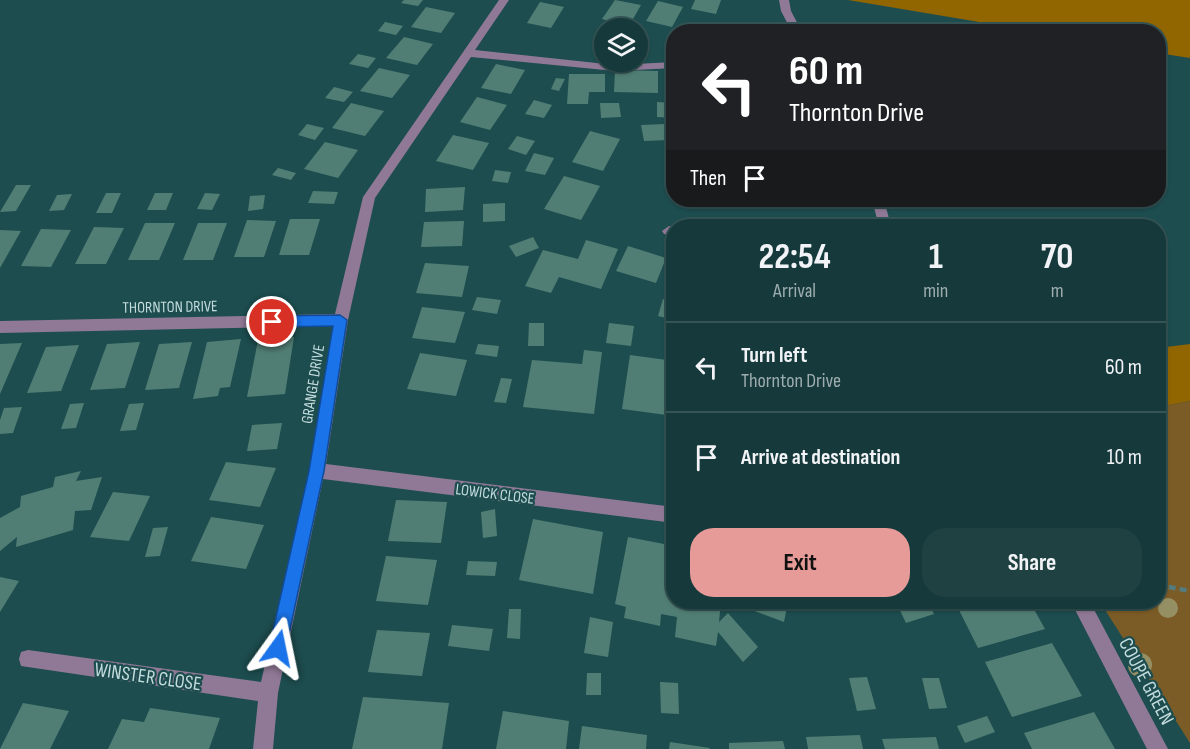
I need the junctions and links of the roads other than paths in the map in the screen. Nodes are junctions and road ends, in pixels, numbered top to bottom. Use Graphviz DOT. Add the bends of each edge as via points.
graph roads {
  1 [pos="504,0"];
  2 [pos="784,0"];
  3 [pos="793,24"];
  4 [pos="469,53"];
  5 [pos="666,65"];
  6 [pos="340,320"];
  7 [pos="0,327"];
  8 [pos="317,471"];
  9 [pos="666,514"];
  10 [pos="1084,609"];
  11 [pos="28,659"];
  12 [pos="268,693"];
  13 [pos="263,749"];
  14 [pos="1158,749"];
  1 -- 4 [label="street, GRANGE DRIVE"];
  2 -- 3 [label="street"];
  4 -- 5 [label="street" via="615,68"];
  4 -- 6 [label="street, GRANGE DRIVE" via="369,197"];
  6 -- 7 [label="street, THORNTON DRIVE"];
  6 -- 8 [label="street, GRANGE DRIVE"];
  8 -- 9 [label="street, LOWICK CLOSE"];
  8 -- 12 [label="street, GRANGE DRIVE"];
  10 -- 14 [label="street, COUPE GREEN"];
  11 -- 12 [label="street, WINSTER CLOSE"];
  12 -- 13 [label="street, GRANGE DRIVE"];
}
